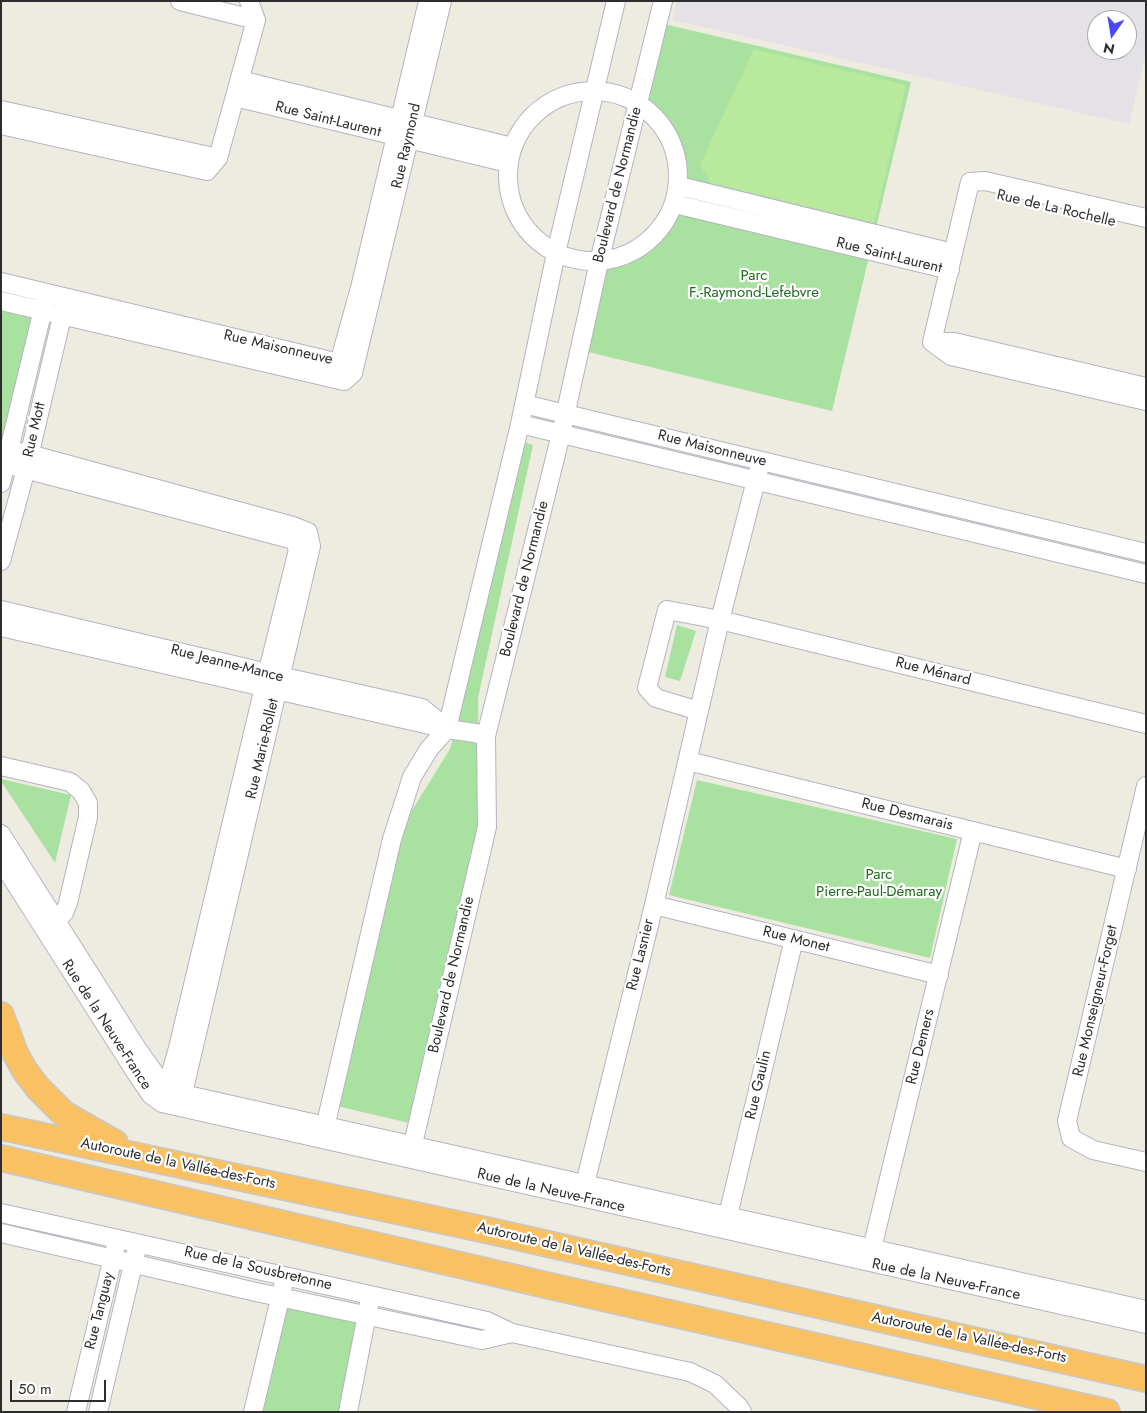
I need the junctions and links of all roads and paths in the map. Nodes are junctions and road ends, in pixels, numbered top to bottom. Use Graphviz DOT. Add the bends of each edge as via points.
graph roads {
  1 [pos="180,1"];
  2 [pos="249,1"];
  3 [pos="428,1"];
  4 [pos="442,1"];
  5 [pos="616,1"];
  6 [pos="663,1"];
  7 [pos="256,20"];
  8 [pos="240,80"];
  9 [pos="594,90"];
  10 [pos="234,97"];
  11 [pos="638,103"];
  12 [pos="1,110"];
  13 [pos="1,125"];
  14 [pos="404,129"];
  15 [pos="84,136"];
  16 [pos="510,155"];
  17 [pos="978,182"];
  18 [pos="679,186"];
  19 [pos="675,204"];
  20 [pos="761,206"];
  21 [pos="1146,218"];
  22 [pos="757,224"];
  23 [pos="1146,230"];
  24 [pos="556,253"];
  25 [pos="953,253"];
  26 [pos="599,262"];
  27 [pos="950,270"];
  28 [pos="1,282"];
  29 [pos="366,289"];
  30 [pos="47,293"];
  31 [pos="66,298"];
  32 [pos="1,301"];
  33 [pos="43,311"];
  34 [pos="62,315"];
  35 [pos="932,342"];
  36 [pos="339,363"];
  37 [pos="344,381"];
  38 [pos="1146,387"];
  39 [pos="1146,401"];
  40 [pos="524,404"];
  41 [pos="566,414"];
  42 [pos="520,424"];
  43 [pos="561,434"];
  44 [pos="7,457"];
  45 [pos="761,461"];
  46 [pos="27,462"];
  47 [pos="756,480"];
  48 [pos="1,483"];
  49 [pos="901,494"];
  50 [pos="896,514"];
  51 [pos="1055,532"];
  52 [pos="1051,551"];
  53 [pos="1146,553"];
  54 [pos="1,561"];
  55 [pos="1146,574"];
  56 [pos="1,610"];
  57 [pos="720,620"];
  58 [pos="1,627"];
  59 [pos="272,682"];
  60 [pos="699,711"];
  61 [pos="1146,724"];
  62 [pos="447,729"];
  63 [pos="486,736"];
  64 [pos="688,761"];
  65 [pos="1,766"];
  66 [pos="1146,786"];
  67 [pos="973,831"];
  68 [pos="1,834"];
  69 [pos="1,861"];
  70 [pos="1127,869"];
  71 [pos="654,904"];
  72 [pos="219,907"];
  73 [pos="51,924"];
  74 [pos="794,939"];
  75 [pos="939,975"];
  76 [pos="1,1015"];
  77 [pos="160,1092"];
  78 [pos="181,1101"];
  79 [pos="1,1127"];
  80 [pos="324,1133"];
  81 [pos="411,1153"];
  82 [pos="139,1156"];
  83 [pos="7,1160"];
  84 [pos="1146,1162"];
  85 [pos="583,1191"];
  86 [pos="1,1213"];
  87 [pos="726,1224"];
  88 [pos="1,1233"];
  89 [pos="118,1239"];
  90 [pos="138,1242"];
  91 [pos="870,1256"];
  92 [pos="113,1260"];
  93 [pos="133,1263"];
  94 [pos="285,1275"];
  95 [pos="370,1296"];
  96 [pos="280,1297"];
  97 [pos="1146,1310"];
  98 [pos="367,1316"];
  99 [pos="1146,1324"];
  100 [pos="512,1333"];
  101 [pos="1146,1379"];
  102 [pos="76,1412"];
  103 [pos="98,1412"];
  104 [pos="253,1412"];
  105 [pos="348,1412"];
  106 [pos="742,1412"];
  107 [pos="1108,1412"];
  1 -- 7 [label="street"];
  2 -- 7 [label="street"];
  3 -- 14 [label="street, Rue Raymond"];
  4 -- 14 [label="street, Rue Raymond"];
  5 -- 9 [label="street"];
  6 -- 11 [label="street, Boulevard de Normandie"];
  7 -- 8 [label="street"];
  8 -- 10 [label="street"];
  8 -- 14 [label="street, Rue Saint-Laurent"];
  9 -- 11 [label="street"];
  9 -- 16 [label="street" via="570,94 546,104 522,129"];
  9 -- 24 [label="street"];
  10 -- 14 [label="street, Rue Saint-Laurent"];
  10 -- 15 [label="street" via="212,165"];
  11 -- 18 [label="street" via="657,119 671,139 678,162"];
  11 -- 26 [label="street, Boulevard de Normandie"];
  12 -- 15 [label="street"];
  13 -- 15 [label="street"];
  14 -- 16 [label="street, Rue Saint-Laurent"];
  14 -- 29 [label="street, Rue Raymond"];
  16 -- 24 [label="street" via="508,182 514,209 532,237"];
  17 -- 21 [label="street, Rue de La Rochelle"];
  17 -- 23 [label="street, Rue de La Rochelle" via="983,192"];
  17 -- 25 [label="street"];
  18 -- 19 [label="street"];
  18 -- 20 [label="street, Rue Saint-Laurent"];
  19 -- 22 [label="street, Rue Saint-Laurent"];
  19 -- 26 [label="street" via="663,226 646,244 624,256"];
  20 -- 22 [label="street"];
  20 -- 25 [label="street, Rue Saint-Laurent"];
  22 -- 27 [label="street, Rue Saint-Laurent"];
  24 -- 26 [label="street" via="580,261"];
  24 -- 40 [label="street"];
  25 -- 27 [label="street"];
  26 -- 41 [label="street, Boulevard de Normandie"];
  27 -- 35 [label="street, Rue Saint-Laurent"];
  28 -- 30 [label="street, Rue Maisonneuve"];
  29 -- 36 [label="street, Rue Raymond"];
  29 -- 37 [label="street, Rue Raymond" via="352,373"];
  30 -- 31 [label="street, Rue Maisonneuve"];
  30 -- 33 [label="street, Rue Mott"];
  31 -- 34 [label="street, Rue Mott"];
  31 -- 36 [label="street, Rue Maisonneuve"];
  32 -- 33 [label="street, Rue Maisonneuve"];
  33 -- 34 [label="street, Rue Maisonneuve"];
  33 -- 44 [label="street, Rue Mott"];
  34 -- 37 [label="street, Rue Maisonneuve"];
  34 -- 46 [label="street, Rue Mott"];
  35 -- 38 [label="street" via="954,342"];
  35 -- 39 [label="street" via="951,356"];
  36 -- 37 [label="street, Rue Maisonneuve"];
  40 -- 41 [label="street, Rue Maisonneuve"];
  40 -- 42 [label="street"];
  41 -- 43 [label="street, Boulevard de Normandie"];
  41 -- 45 [label="street, Rue Maisonneuve"];
  42 -- 43 [label="street, Rue Maisonneuve"];
  42 -- 62 [label="street"];
  43 -- 47 [label="street, Rue Maisonneuve"];
  43 -- 63 [label="street, Boulevard de Normandie"];
  44 -- 46 [label="street, Rue Marie-Rollet"];
  44 -- 48 [label="street, Rue Mott"];
  45 -- 47 [label="street, Rue Lasnier"];
  45 -- 49 [label="street, Rue Maisonneuve"];
  46 -- 54 [label="street, Rue Mott"];
  46 -- 59 [label="street, Rue Marie-Rollet" via="293,526 312,546"];
  47 -- 50 [label="street, Rue Maisonneuve"];
  47 -- 57 [label="street, Rue Lasnier"];
  49 -- 50 [label="street"];
  49 -- 51 [label="street, Rue Maisonneuve"];
  50 -- 52 [label="street, Rue Maisonneuve"];
  51 -- 52 [label="street"];
  51 -- 53 [label="street, Rue Maisonneuve"];
  52 -- 55 [label="street, Rue Maisonneuve"];
  56 -- 59 [label="street, Rue Jeanne-Mance"];
  57 -- 60 [label="street, Rue Lasnier"];
  57 -- 60 [label="street" via="667,610 647,688 656,698"];
  57 -- 61 [label="street, Rue Ménard"];
  58 -- 59 [label="street, Rue Jeanne-Mance"];
  59 -- 62 [label="street, Rue Jeanne-Mance"];
  59 -- 72 [label="street, Rue Marie-Rollet"];
  60 -- 64 [label="street, Rue Lasnier"];
  62 -- 63 [label="street, Rue Jeanne-Mance"];
  62 -- 80 [label="street" via="428,749 412,777 392,839"];
  63 -- 81 [label="street, Boulevard de Normandie" via="487,827"];
  64 -- 67 [label="street, Rue Desmarais"];
  64 -- 71 [label="street, Rue Lasnier"];
  65 -- 73 [label="street" via="70,782 86,799 88,817 68,903 64,914"];
  66 -- 70 [label="street, Rue Monseigneur-Forget"];
  67 -- 70 [label="street, Rue Desmarais"];
  67 -- 75 [label="street, Rue Demers"];
  68 -- 73 [label="street, Rue de la Neuve-France"];
  69 -- 73 [label="street, Rue de la Neuve-France"];
  70 -- 84 [label="street, Rue Monseigneur-Forget" via="1067,1120 1071,1138 1093,1150"];
  71 -- 74 [label="street, Rue Monet"];
  71 -- 85 [label="street, Rue Lasnier"];
  72 -- 77 [label="street, Rue Marie-Rollet" via="173,1068"];
  72 -- 78 [label="street, Rue Marie-Rollet"];
  73 -- 77 [label="street, Rue de la Neuve-France" via="138,1050"];
  74 -- 75 [label="street, Rue Monet"];
  74 -- 87 [label="street, Rue Gaulin"];
  75 -- 91 [label="street, Rue Demers"];
  76 -- 82 [label="highway" via="20,1062 47,1098 73,1120"];
  77 -- 78 [label="street, Rue de la Neuve-France" via="174,1092"];
  78 -- 80 [label="street, Rue de la Neuve-France"];
  79 -- 82 [label="highway, Autoroute de la Vallée-des-Forts"];
  80 -- 81 [label="street, Rue de la Neuve-France"];
  81 -- 85 [label="street, Rue de la Neuve-France"];
  82 -- 101 [label="highway, Autoroute de la Vallée-des-Forts" via="486,1230"];
  83 -- 107 [label="highway"];
  85 -- 87 [label="street, Rue de la Neuve-France"];
  86 -- 89 [label="street, Rue de la Sousbretonne"];
  87 -- 91 [label="street, Rue de la Neuve-France"];
  88 -- 92 [label="street, Rue de la Sousbretonne"];
  89 -- 90 [label="street, Rue de la Sousbretonne"];
  89 -- 92 [label="street, Rue Tanguay"];
  90 -- 93 [label="street, Rue Tanguay"];
  90 -- 94 [label="street, Rue de la Sousbretonne"];
  91 -- 97 [label="street, Rue de la Neuve-France"];
  91 -- 99 [label="street, Rue de la Neuve-France"];
  92 -- 93 [label="street, Rue de la Sousbretonne"];
  92 -- 102 [label="street, Rue Tanguay"];
  93 -- 96 [label="street, Rue de la Sousbretonne"];
  93 -- 103 [label="street, Rue Tanguay"];
  94 -- 95 [label="street, Rue de la Sousbretonne"];
  94 -- 96 [label="street"];
  95 -- 98 [label="street"];
  95 -- 100 [label="street, Rue de la Sousbretonne" via="487,1321"];
  96 -- 98 [label="street, Rue de la Sousbretonne"];
  96 -- 104 [label="street"];
  98 -- 100 [label="street, Rue de la Sousbretonne" via="482,1340"];
  98 -- 105 [label="street"];
  100 -- 106 [label="street, Rue de la Sousbretonne" via="690,1372 715,1384"];
}
